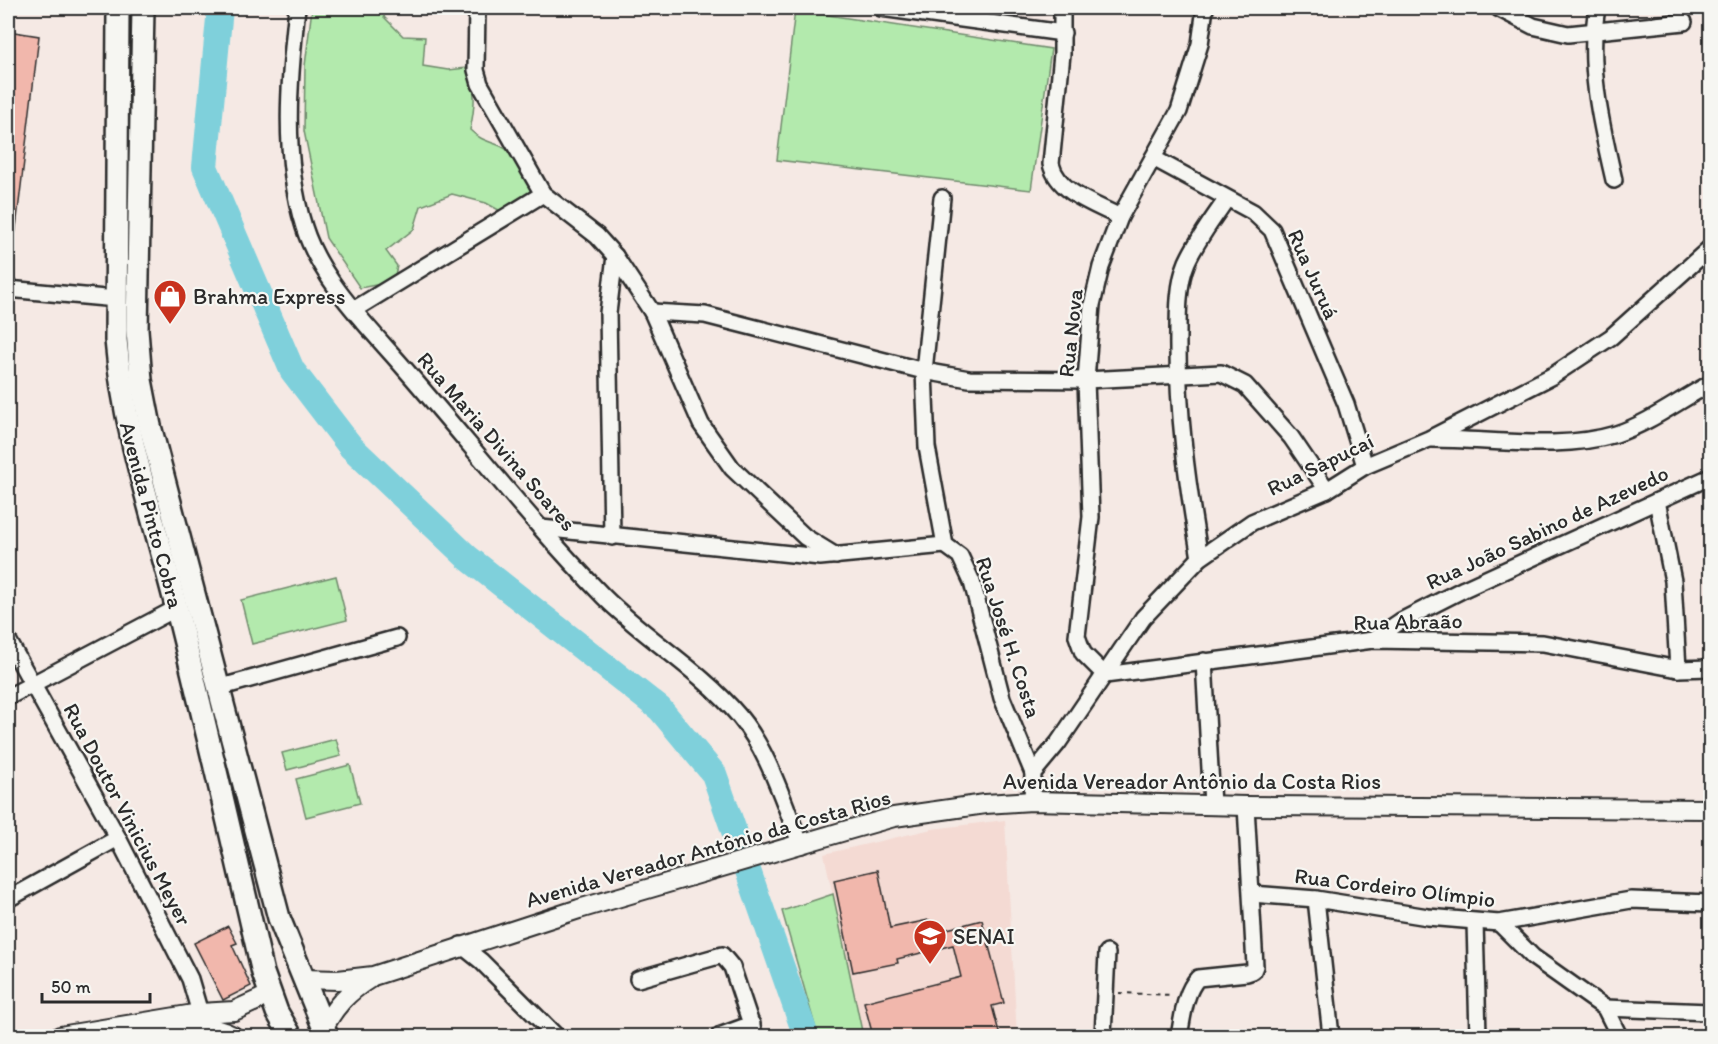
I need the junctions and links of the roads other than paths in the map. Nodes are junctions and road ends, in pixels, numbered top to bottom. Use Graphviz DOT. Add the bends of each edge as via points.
graph roads {
  1 [pos="118,8"];
  2 [pos="142,8"];
  3 [pos="297,8"];
  4 [pos="477,8"];
  5 [pos="881,8"];
  6 [pos="1062,8"];
  7 [pos="1205,8"];
  8 [pos="1499,8"];
  9 [pos="1597,8"];
  10 [pos="1684,22"];
  11 [pos="1593,30"];
  12 [pos="1063,33"];
  13 [pos="1153,158"];
  14 [pos="1614,180"];
  15 [pos="543,194"];
  16 [pos="942,198"];
  17 [pos="1226,200"];
  18 [pos="1120,217"];
  19 [pos="1710,248"];
  20 [pos="615,256"];
  21 [pos="8,289"];
  22 [pos="117,299"];
  23 [pos="355,309"];
  24 [pos="652,312"];
  25 [pos="924,371"];
  26 [pos="1178,373"];
  27 [pos="1086,380"];
  28 [pos="1710,384"];
  29 [pos="1430,439"];
  30 [pos="1365,466"];
  31 [pos="1710,477"];
  32 [pos="1327,490"];
  33 [pos="1657,501"];
  34 [pos="541,528"];
  35 [pos="612,537"];
  36 [pos="945,545"];
  37 [pos="836,556"];
  38 [pos="1200,558"];
  39 [pos="177,608"];
  40 [pos="397,638"];
  41 [pos="8,640"];
  42 [pos="1373,640"];
  43 [pos="1204,661"];
  44 [pos="1710,668"];
  45 [pos="1678,669"];
  46 [pos="1105,675"];
  47 [pos="32,683"];
  48 [pos="218,688"];
  49 [pos="8,698"];
  50 [pos="208,739"];
  51 [pos="234,747"];
  52 [pos="1033,773"];
  53 [pos="1032,801"];
  54 [pos="1212,805"];
  55 [pos="1246,806"];
  56 [pos="1710,809"];
  57 [pos="118,838"];
  58 [pos="801,845"];
  59 [pos="1252,894"];
  60 [pos="8,899"];
  61 [pos="1316,899"];
  62 [pos="1710,903"];
  63 [pos="1475,922"];
  64 [pos="1498,923"];
  65 [pos="461,945"];
  66 [pos="1107,953"];
  67 [pos="374,976"];
  68 [pos="303,979"];
  69 [pos="639,979"];
  70 [pos="274,1003"];
  71 [pos="1605,1008"];
  72 [pos="1710,1011"];
  73 [pos="199,1020"];
  74 [pos="753,1030"];
  75 [pos="325,1033"];
  76 [pos="60,1036"];
  77 [pos="135,1036"];
  78 [pos="232,1036"];
  79 [pos="291,1036"];
  80 [pos="555,1036"];
  81 [pos="719,1036"];
  82 [pos="1103,1036"];
  83 [pos="1179,1036"];
  84 [pos="1331,1036"];
  85 [pos="1478,1036"];
  86 [pos="1619,1036"];
  1 -- 22 [label="highway, Avenida Pinto Cobra"];
  2 -- 48 [label="highway, Avenida Pinto Cobra" via="137,330 141,380"];
  3 -- 23 [label="street, Rua Maria Divina Soares" via="291,63 290,146 295,188 304,228 322,267"];
  4 -- 15 [label="street" via="476,70 480,84"];
  5 -- 12 [label="street"];
  6 -- 12 [label="street"];
  7 -- 13 [label="street, Rua Nova" via="1190,80 1179,111"];
  8 -- 11 [label="street" via="1548,30 1568,34"];
  9 -- 11 [label="street"];
  10 -- 11 [label="street"];
  11 -- 14 [label="street" via="1599,115"];
  12 -- 18 [label="street" via="1053,174 1066,188"];
  13 -- 17 [label="street, Rua Juruá"];
  13 -- 18 [label="street, Rua Nova"];
  15 -- 20 [label="street" via="597,236"];
  15 -- 23 [label="street"];
  16 -- 25 [label="street, Rua José H. Costa"];
  17 -- 26 [label="street" via="1186,264 1178,309"];
  17 -- 30 [label="street, Rua Juruá" via="1264,220 1279,244 1346,404"];
  18 -- 27 [label="street, Rua Nova" via="1092,305"];
  19 -- 29 [label="street, Rua Sapucaí" via="1611,337 1552,376"];
  20 -- 24 [label="street"];
  20 -- 35 [label="street" via="608,313"];
  21 -- 22 [label="street"];
  22 -- 39 [label="highway, Avenida Pinto Cobra" via="120,386 131,444"];
  23 -- 34 [label="street, Rua Maria Divina Soares"];
  24 -- 25 [label="street" via="705,315"];
  24 -- 37 [label="street" via="701,424 732,468 805,537"];
  25 -- 27 [label="street" via="969,379"];
  25 -- 36 [label="street, Rua José H. Costa" via="927,447"];
  26 -- 27 [label="street"];
  26 -- 32 [label="street" via="1221,373 1245,385 1291,437"];
  26 -- 38 [label="street" via="1185,474"];
  27 -- 46 [label="street, Rua Nova" via="1091,517 1077,636 1083,653"];
  28 -- 29 [label="street" via="1619,433 1587,441"];
  29 -- 30 [label="street, Rua Sapucaí"];
  30 -- 32 [label="street, Rua Sapucaí"];
  31 -- 33 [label="street, Rua João Sabino de Azevedo"];
  32 -- 38 [label="street, Rua Sapucaí" via="1252,522"];
  33 -- 42 [label="street, Rua João Sabino de Azevedo" via="1464,589"];
  33 -- 45 [label="street" via="1673,581"];
  34 -- 35 [label="street"];
  34 -- 58 [label="street, Rua Maria Divina Soares" via="606,598 740,717 762,753"];
  35 -- 37 [label="street"];
  36 -- 37 [label="street"];
  36 -- 52 [label="street, Rua José H. Costa" via="960,556 966,567 1002,698"];
  38 -- 46 [label="street, Rua Sapucaí" via="1143,618"];
  39 -- 47 [label="street"];
  39 -- 50 [label="highway, Avenida Pinto Cobra"];
  40 -- 48 [label="street"];
  41 -- 47 [label="street, Rua Doutor Vinicius Meyer"];
  42 -- 43 [label="street, Rua Abraão"];
  42 -- 45 [label="street, Rua Abraão" via="1543,643"];
  43 -- 46 [label="street, Rua Abraão"];
  43 -- 54 [label="street"];
  44 -- 45 [label="street, Rua Abraão"];
  46 -- 52 [label="street, Rua Sapucaí"];
  47 -- 49 [label="street"];
  47 -- 57 [label="street, Rua Doutor Vinicius Meyer"];
  48 -- 51 [label="highway, Avenida Pinto Cobra"];
  50 -- 51 [label="highway" via="222,737"];
  50 -- 70 [label="highway, Avenida Pinto Cobra" via="263,973"];
  51 -- 68 [label="highway, Avenida Pinto Cobra" via="279,918"];
  52 -- 53 [label="street"];
  53 -- 54 [label="main road, Avenida Vereador Antônio da Costa Rios"];
  53 -- 58 [label="main road, Avenida Vereador Antônio da Costa Rios" via="894,817"];
  54 -- 55 [label="main road, Avenida Vereador Antônio da Costa Rios"];
  55 -- 56 [label="main road, Avenida Vereador Antônio da Costa Rios"];
  55 -- 59 [label="street"];
  57 -- 60 [label="street"];
  57 -- 73 [label="street, Rua Doutor Vinicius Meyer" via="190,979"];
  58 -- 65 [label="main road, Avenida Vereador Antônio da Costa Rios"];
  59 -- 61 [label="street, Rua Cordeiro Olímpio"];
  59 -- 83 [label="street" via="1256,961 1253,971 1198,978 1188,996"];
  61 -- 63 [label="street, Rua Cordeiro Olímpio"];
  61 -- 84 [label="street"];
  62 -- 64 [label="street, Rua Cordeiro Olímpio" via="1631,900"];
  63 -- 64 [label="street, Rua Cordeiro Olímpio"];
  63 -- 85 [label="street"];
  64 -- 71 [label="street" via="1533,957"];
  65 -- 67 [label="main road, Avenida Vereador Antônio da Costa Rios"];
  65 -- 80 [label="street"];
  66 -- 82 [label="street"];
  67 -- 68 [label="main road, Avenida Vereador Antônio da Costa Rios"];
  67 -- 75 [label="main road, Avenida Vereador Antônio da Costa Rios" via="334,1008"];
  68 -- 75 [label="highway, Avenida Pinto Cobra"];
  69 -- 74 [label="street" via="723,956 732,967"];
  70 -- 73 [label="main road"];
  70 -- 79 [label="highway, Avenida Pinto Cobra"];
  71 -- 72 [label="street"];
  71 -- 86 [label="street"];
  73 -- 76 [label="main road"];
  73 -- 77 [label="main road"];
  73 -- 78 [label="main road"];
  74 -- 81 [label="street"];
}
